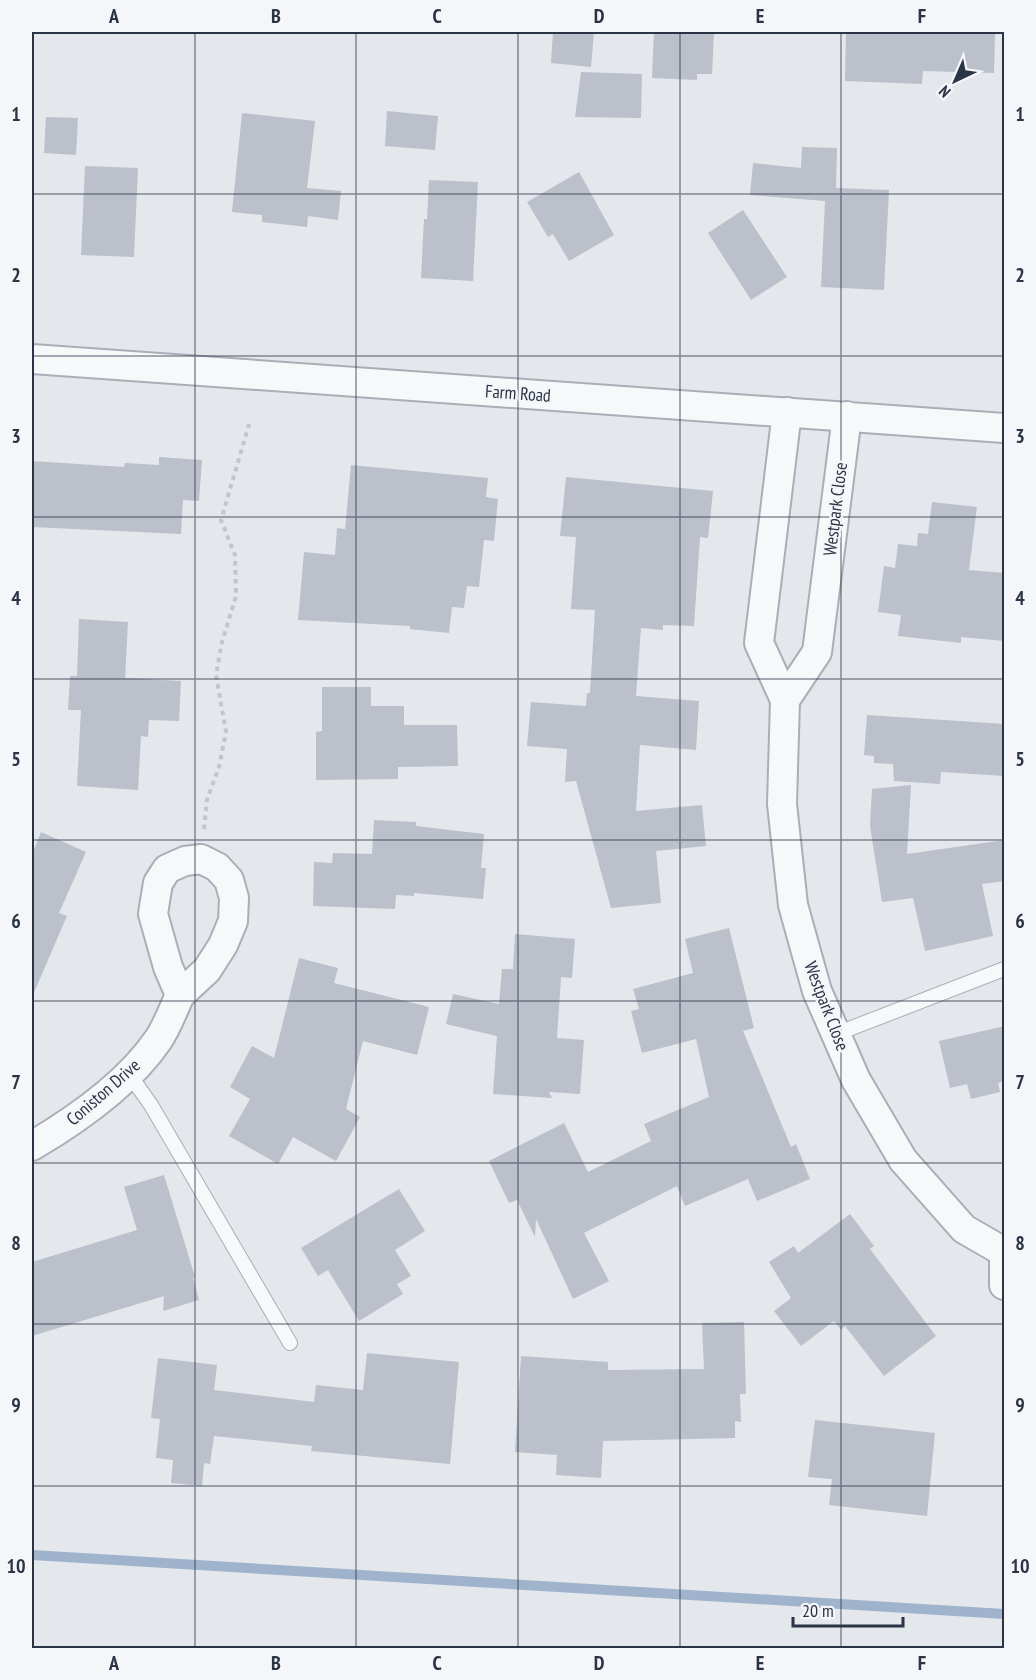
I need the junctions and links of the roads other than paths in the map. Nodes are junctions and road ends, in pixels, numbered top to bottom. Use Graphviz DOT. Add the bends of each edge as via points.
graph roads {
  1 [pos="32,359"];
  2 [pos="787,412"];
  3 [pos="847,416"];
  4 [pos="1005,428"];
  5 [pos="784,700"];
  6 [pos="1005,969"];
  7 [pos="180,995"];
  8 [pos="836,1034"];
  9 [pos="129,1074"];
  10 [pos="32,1146"];
  11 [pos="1005,1252"];
  12 [pos="1005,1262"];
  13 [pos="1005,1286"];
  14 [pos="290,1343"];
  1 -- 2 [label="street, Farm Road"];
  2 -- 3 [label="street, Farm Road"];
  2 -- 5 [label="street, Westpark Close" via="759,643"];
  3 -- 4 [label="street, Farm Road"];
  3 -- 5 [label="street, Westpark Close" via="817,652"];
  5 -- 8 [label="street, Westpark Close" via="782,804 793,905 817,992"];
  6 -- 8 [label="lane"];
  7 -- 7 [label="street, Coniston Drive" via="153,914 154,901 158,883 167,869 201,859 217,867 229,880 234,898 233,921 207,970"];
  7 -- 9 [label="street, Coniston Drive" via="158,1040"];
  8 -- 11 [label="street, Westpark Close" via="856,1080 903,1161 964,1229"];
  9 -- 10 [label="street, Coniston Drive" via="93,1105"];
  9 -- 14 [label="lane"];
  12 -- 13 [label="street"];
}
